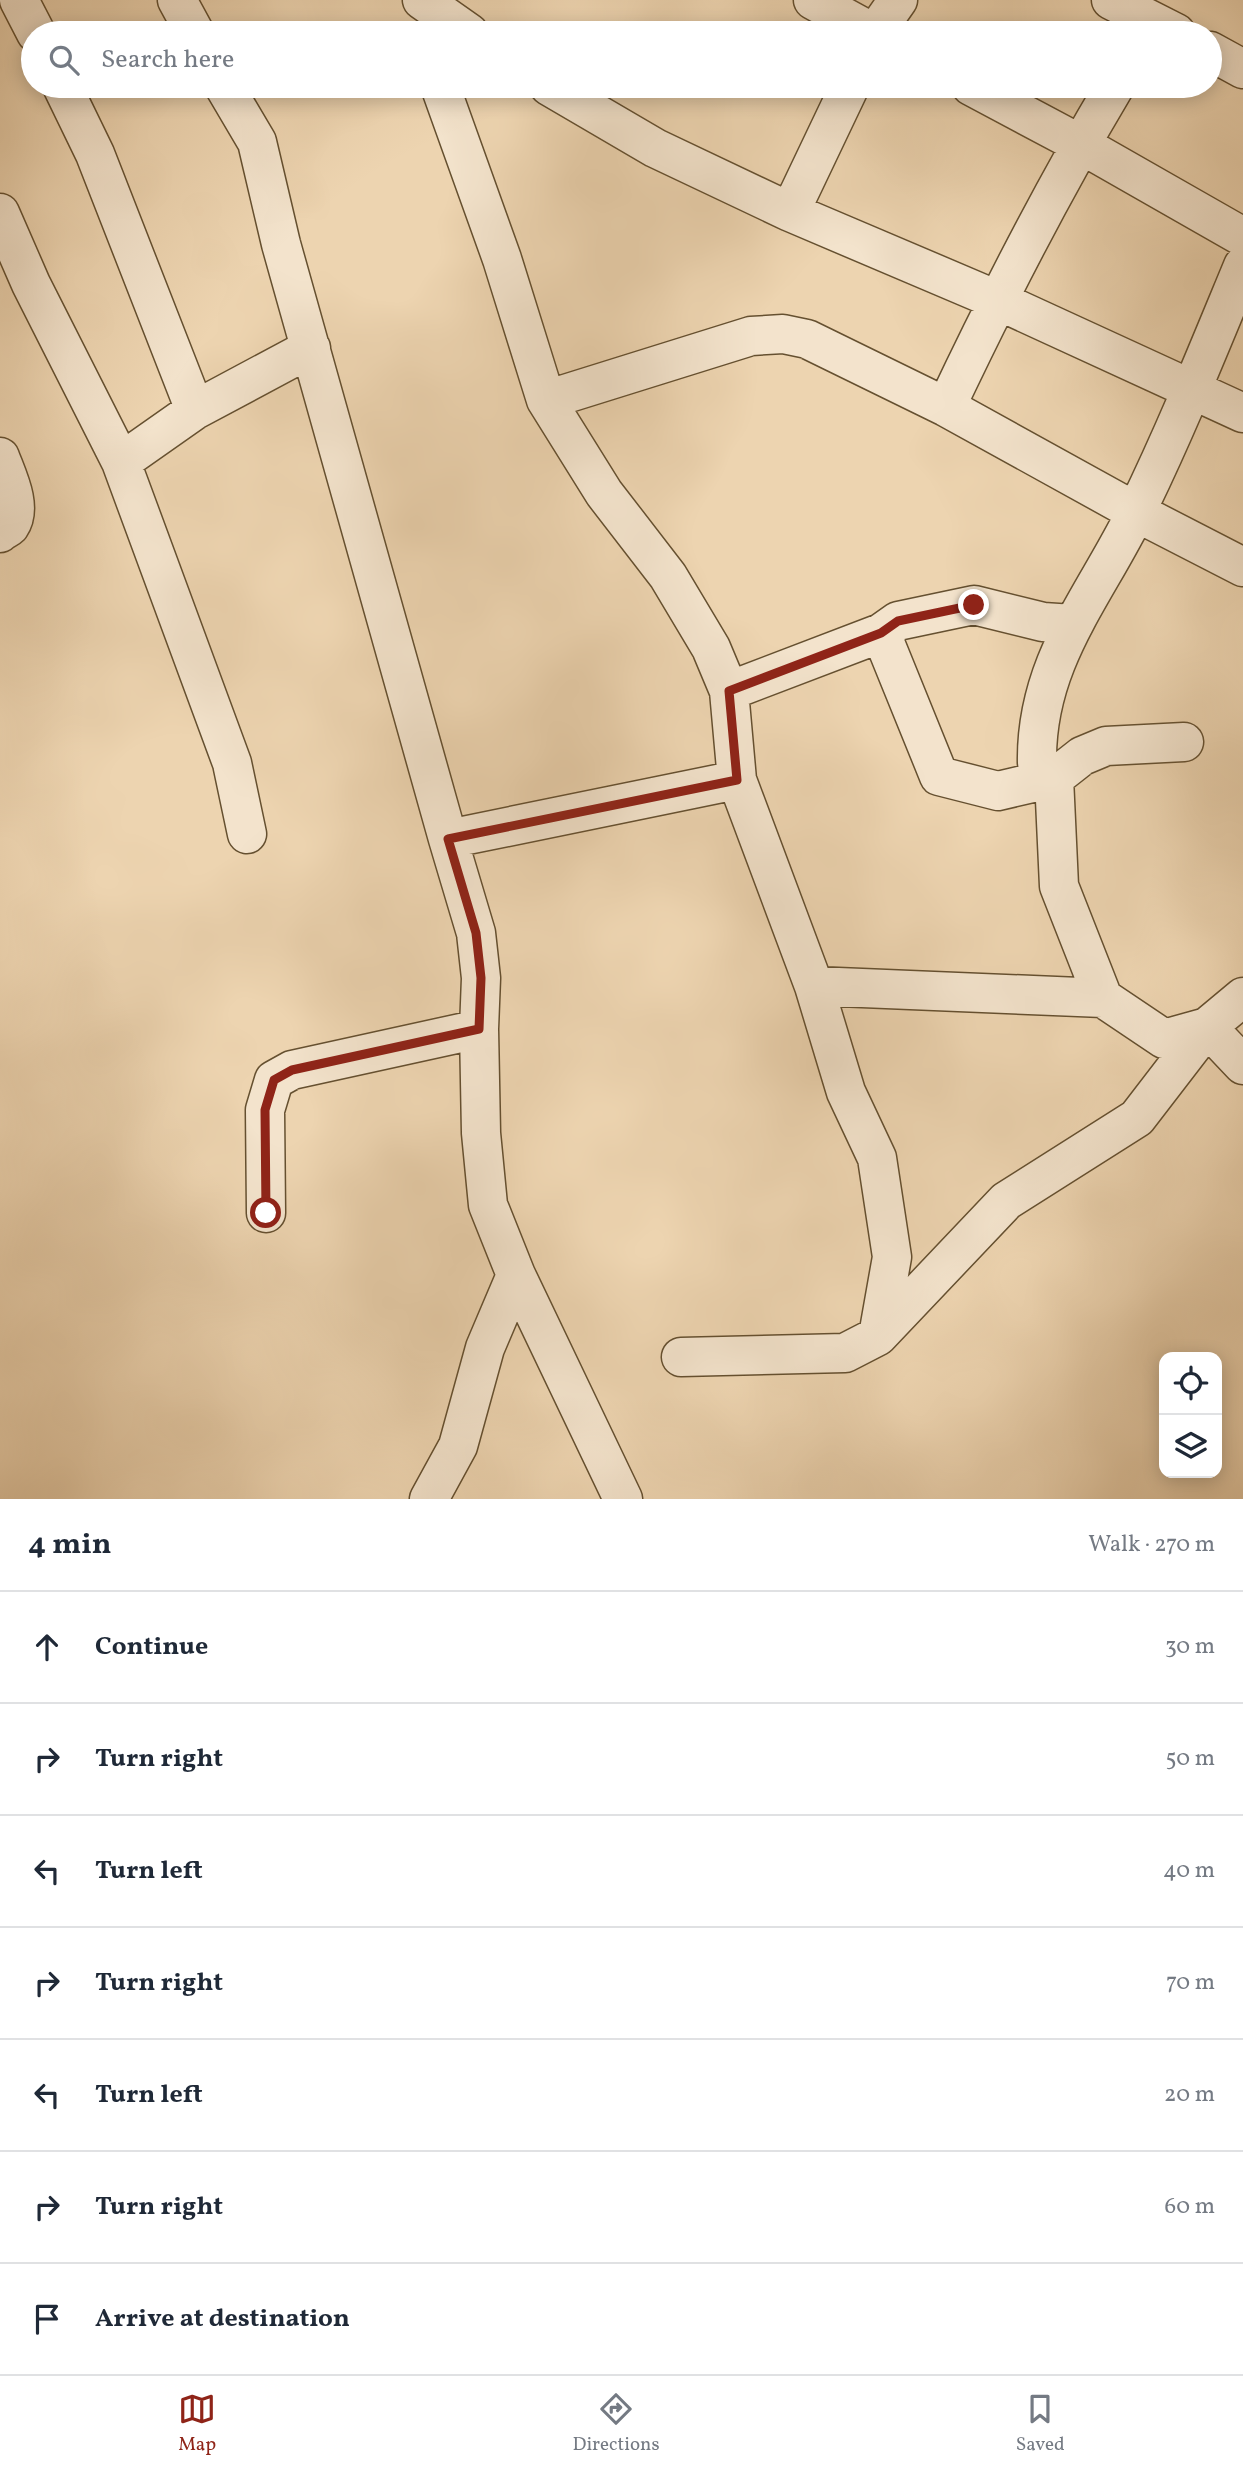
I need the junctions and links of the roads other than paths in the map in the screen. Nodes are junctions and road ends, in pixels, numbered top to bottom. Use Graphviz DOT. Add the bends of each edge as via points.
graph roads {
  1 [pos="19,0"];
  2 [pos="177,0"];
  3 [pos="409,0"];
  4 [pos="422,0"];
  5 [pos="813,0"];
  6 [pos="898,0"];
  7 [pos="1111,0"];
  8 [pos="30,21"];
  9 [pos="188,21"];
  10 [pos="417,21"];
  11 [pos="452,21"];
  12 [pos="852,21"];
  13 [pos="883,21"];
  14 [pos="1145,21"];
  15 [pos="1222,58"];
  16 [pos="1243,69"];
  17 [pos="68,98"];
  18 [pos="231,98"];
  19 [pos="444,98"];
  20 [pos="570,98"];
  21 [pos="844,98"];
  22 [pos="994,98"];
  23 [pos="1108,98"];
  24 [pos="1080,144"];
  25 [pos="790,212"];
  26 [pos="0,214"];
  27 [pos="1243,237"];
  28 [pos="1243,266"];
  29 [pos="997,300"];
  30 [pos="311,348"];
  31 [pos="1192,390"];
  32 [pos="546,400"];
  33 [pos="946,407"];
  34 [pos="195,410"];
  35 [pos="1243,413"];
  36 [pos="0,457"];
  37 [pos="121,462"];
  38 [pos="1136,512"];
  39 [pos="0,533"];
  40 [pos="1243,567"];
  41 [pos="1073,624"];
  42 [pos="881,633"];
  43 [pos="729,691"];
  44 [pos="1184,742"];
  45 [pos="1054,778"];
  46 [pos="737,780"];
  47 [pos="247,834"];
  48 [pos="448,839"];
  49 [pos="814,986"];
  50 [pos="1102,998"];
  51 [pos="1243,998"];
  52 [pos="1206,1027"];
  53 [pos="479,1029"];
  54 [pos="1243,1065"];
  55 [pos="266,1213"];
  56 [pos="516,1275"];
  57 [pos="878,1336"];
  58 [pos="681,1357"];
  59 [pos="429,1499"];
  60 [pos="623,1499"];
  1 -- 8 [label="street"];
  2 -- 9 [label="street"];
  3 -- 10 [label="street"];
  4 -- 11 [label="street"];
  5 -- 12 [label="street"];
  6 -- 13 [label="street"];
  7 -- 14 [label="street"];
  15 -- 16 [label="street"];
  17 -- 34 [label="street" via="95,154"];
  18 -- 30 [label="street" via="257,142"];
  19 -- 32 [label="street"];
  20 -- 25 [label="street" via="655,148"];
  21 -- 25 [label="street"];
  22 -- 24 [label="street"];
  23 -- 24 [label="street"];
  24 -- 27 [label="street"];
  24 -- 29 [label="street"];
  25 -- 29 [label="street"];
  26 -- 37 [label="street"];
  28 -- 31 [label="street"];
  29 -- 31 [label="street"];
  29 -- 33 [label="street"];
  30 -- 34 [label="street"];
  30 -- 48 [label="street"];
  31 -- 35 [label="street"];
  31 -- 38 [label="street"];
  32 -- 33 [label="street" via="751,336 783,334 807,339"];
  32 -- 43 [label="street" via="604,493 668,576 711,648"];
  33 -- 38 [label="street"];
  34 -- 37 [label="street"];
  36 -- 39 [label="street" via="14,495 14,512 10,526"];
  37 -- 47 [label="street" via="232,763"];
  38 -- 40 [label="street"];
  38 -- 41 [label="street"];
  41 -- 42 [label="street" via="974,605 898,621"];
  41 -- 45 [label="street" via="1049,678 1037,740 1037,763"];
  42 -- 43 [label="street"];
  42 -- 45 [label="street" via="939,776 999,791"];
  43 -- 46 [label="street"];
  44 -- 45 [label="street" via="1106,746 1082,756"];
  45 -- 50 [label="street" via="1059,886"];
  46 -- 48 [label="street"];
  46 -- 49 [label="street"];
  48 -- 53 [label="street" via="476,933 481,978"];
  49 -- 50 [label="street"];
  49 -- 57 [label="street" via="846,1092 877,1158 892,1257"];
  50 -- 52 [label="street" via="1164,1039"];
  51 -- 52 [label="street"];
  52 -- 54 [label="street"];
  52 -- 57 [label="street" via="1137,1118 1006,1201"];
  53 -- 55 [label="street" via="292,1070 274,1080 265,1110"];
  53 -- 56 [label="street" via="488,1205"];
  56 -- 59 [label="street" via="485,1348 458,1446"];
  56 -- 60 [label="street"];
  57 -- 58 [label="street" via="845,1353"];
}
